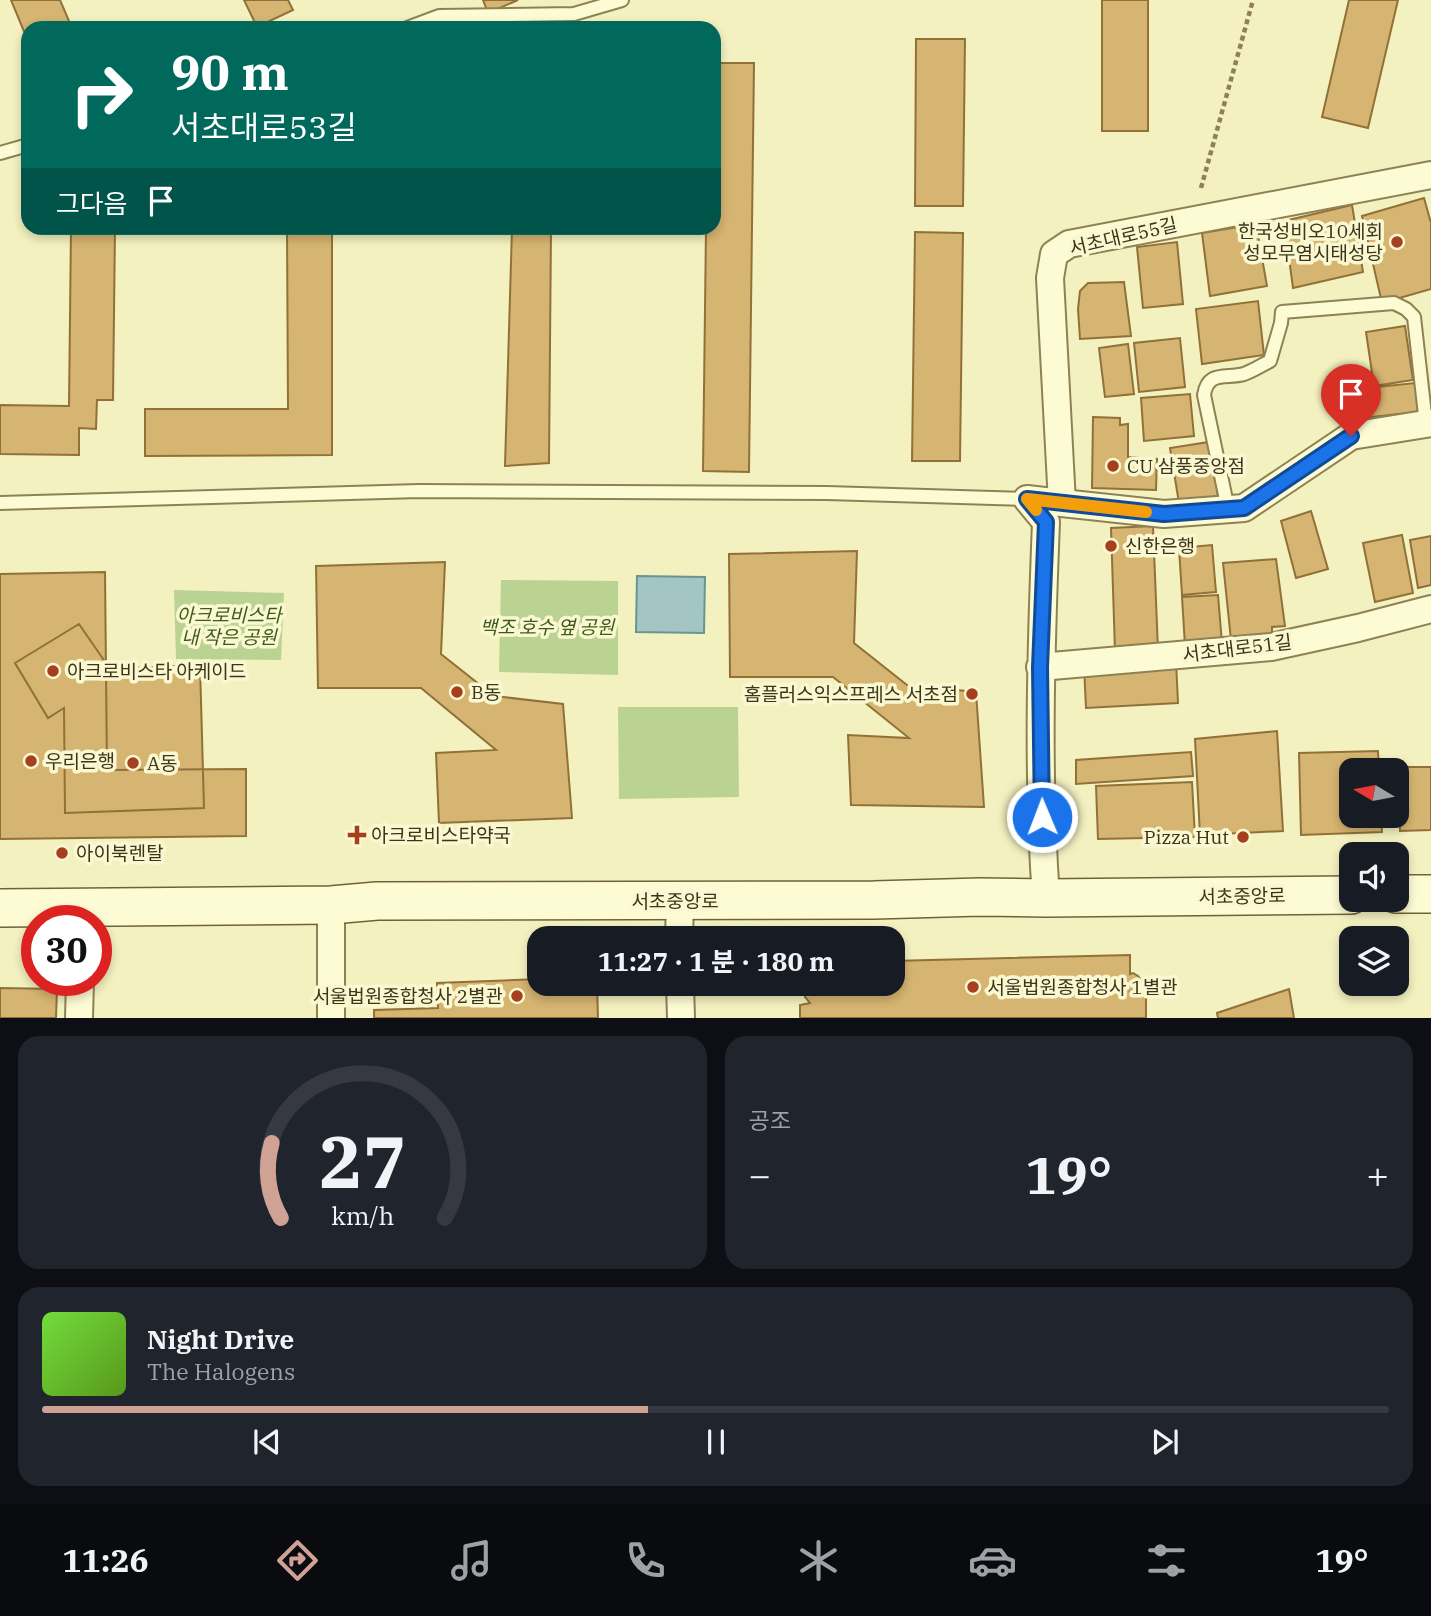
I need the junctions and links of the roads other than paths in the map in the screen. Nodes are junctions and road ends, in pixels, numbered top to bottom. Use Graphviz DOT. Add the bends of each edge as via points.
graph roads {
  1 [pos="622,0"];
  2 [pos="426,21"];
  3 [pos="21,147"];
  4 [pos="0,153"];
  5 [pos="1431,175"];
  6 [pos="1429,424"];
  7 [pos="1027,499"];
  8 [pos="0,503"];
  9 [pos="1062,503"];
  10 [pos="1228,509"];
  11 [pos="1431,609"];
  12 [pos="1040,667"];
  13 [pos="1409,894"];
  14 [pos="1431,894"];
  15 [pos="1339,895"];
  16 [pos="1046,898"];
  17 [pos="680,901"];
  18 [pos="331,905"];
  19 [pos="0,908"];
  20 [pos="21,910"];
  21 [pos="112,913"];
  22 [pos="679,926"];
  23 [pos="80,996"];
  24 [pos="680,996"];
  25 [pos="79,1017"];
  26 [pos="331,1017"];
  27 [pos="681,1017"];
  1 -- 2 [label="lane" via="575,14 439,16"];
  3 -- 4 [label="lane"];
  5 -- 9 [label="street, 서초대로55길" via="1069,244 1054,254 1050,278"];
  6 -- 10 [label="street" via="1351,436 1244,508"];
  6 -- 10 [label="lane" via="1415,317 1406,309 1394,303 1282,312 1270,361 1244,374 1216,377 1205,387"];
  7 -- 8 [label="lane" via="419,491"];
  7 -- 9 [label="street"];
  7 -- 12 [label="street" via="1046,522"];
  9 -- 10 [label="street" via="1164,514"];
  11 -- 12 [label="street, 서초대로51길" via="1271,647"];
  12 -- 16 [label="street"];
  13 -- 14 [label="main road"];
  15 -- 16 [label="main road, 서초중앙로"];
  16 -- 17 [label="main road, 서초중앙로"];
  17 -- 18 [label="main road, 서초중앙로"];
  17 -- 22 [label="street"];
  18 -- 21 [label="main road, 서초중앙로"];
  18 -- 26 [label="street"];
  19 -- 20 [label="main road, 서초중앙로"];
  23 -- 25 [label="street"];
  24 -- 27 [label="street"];
}
